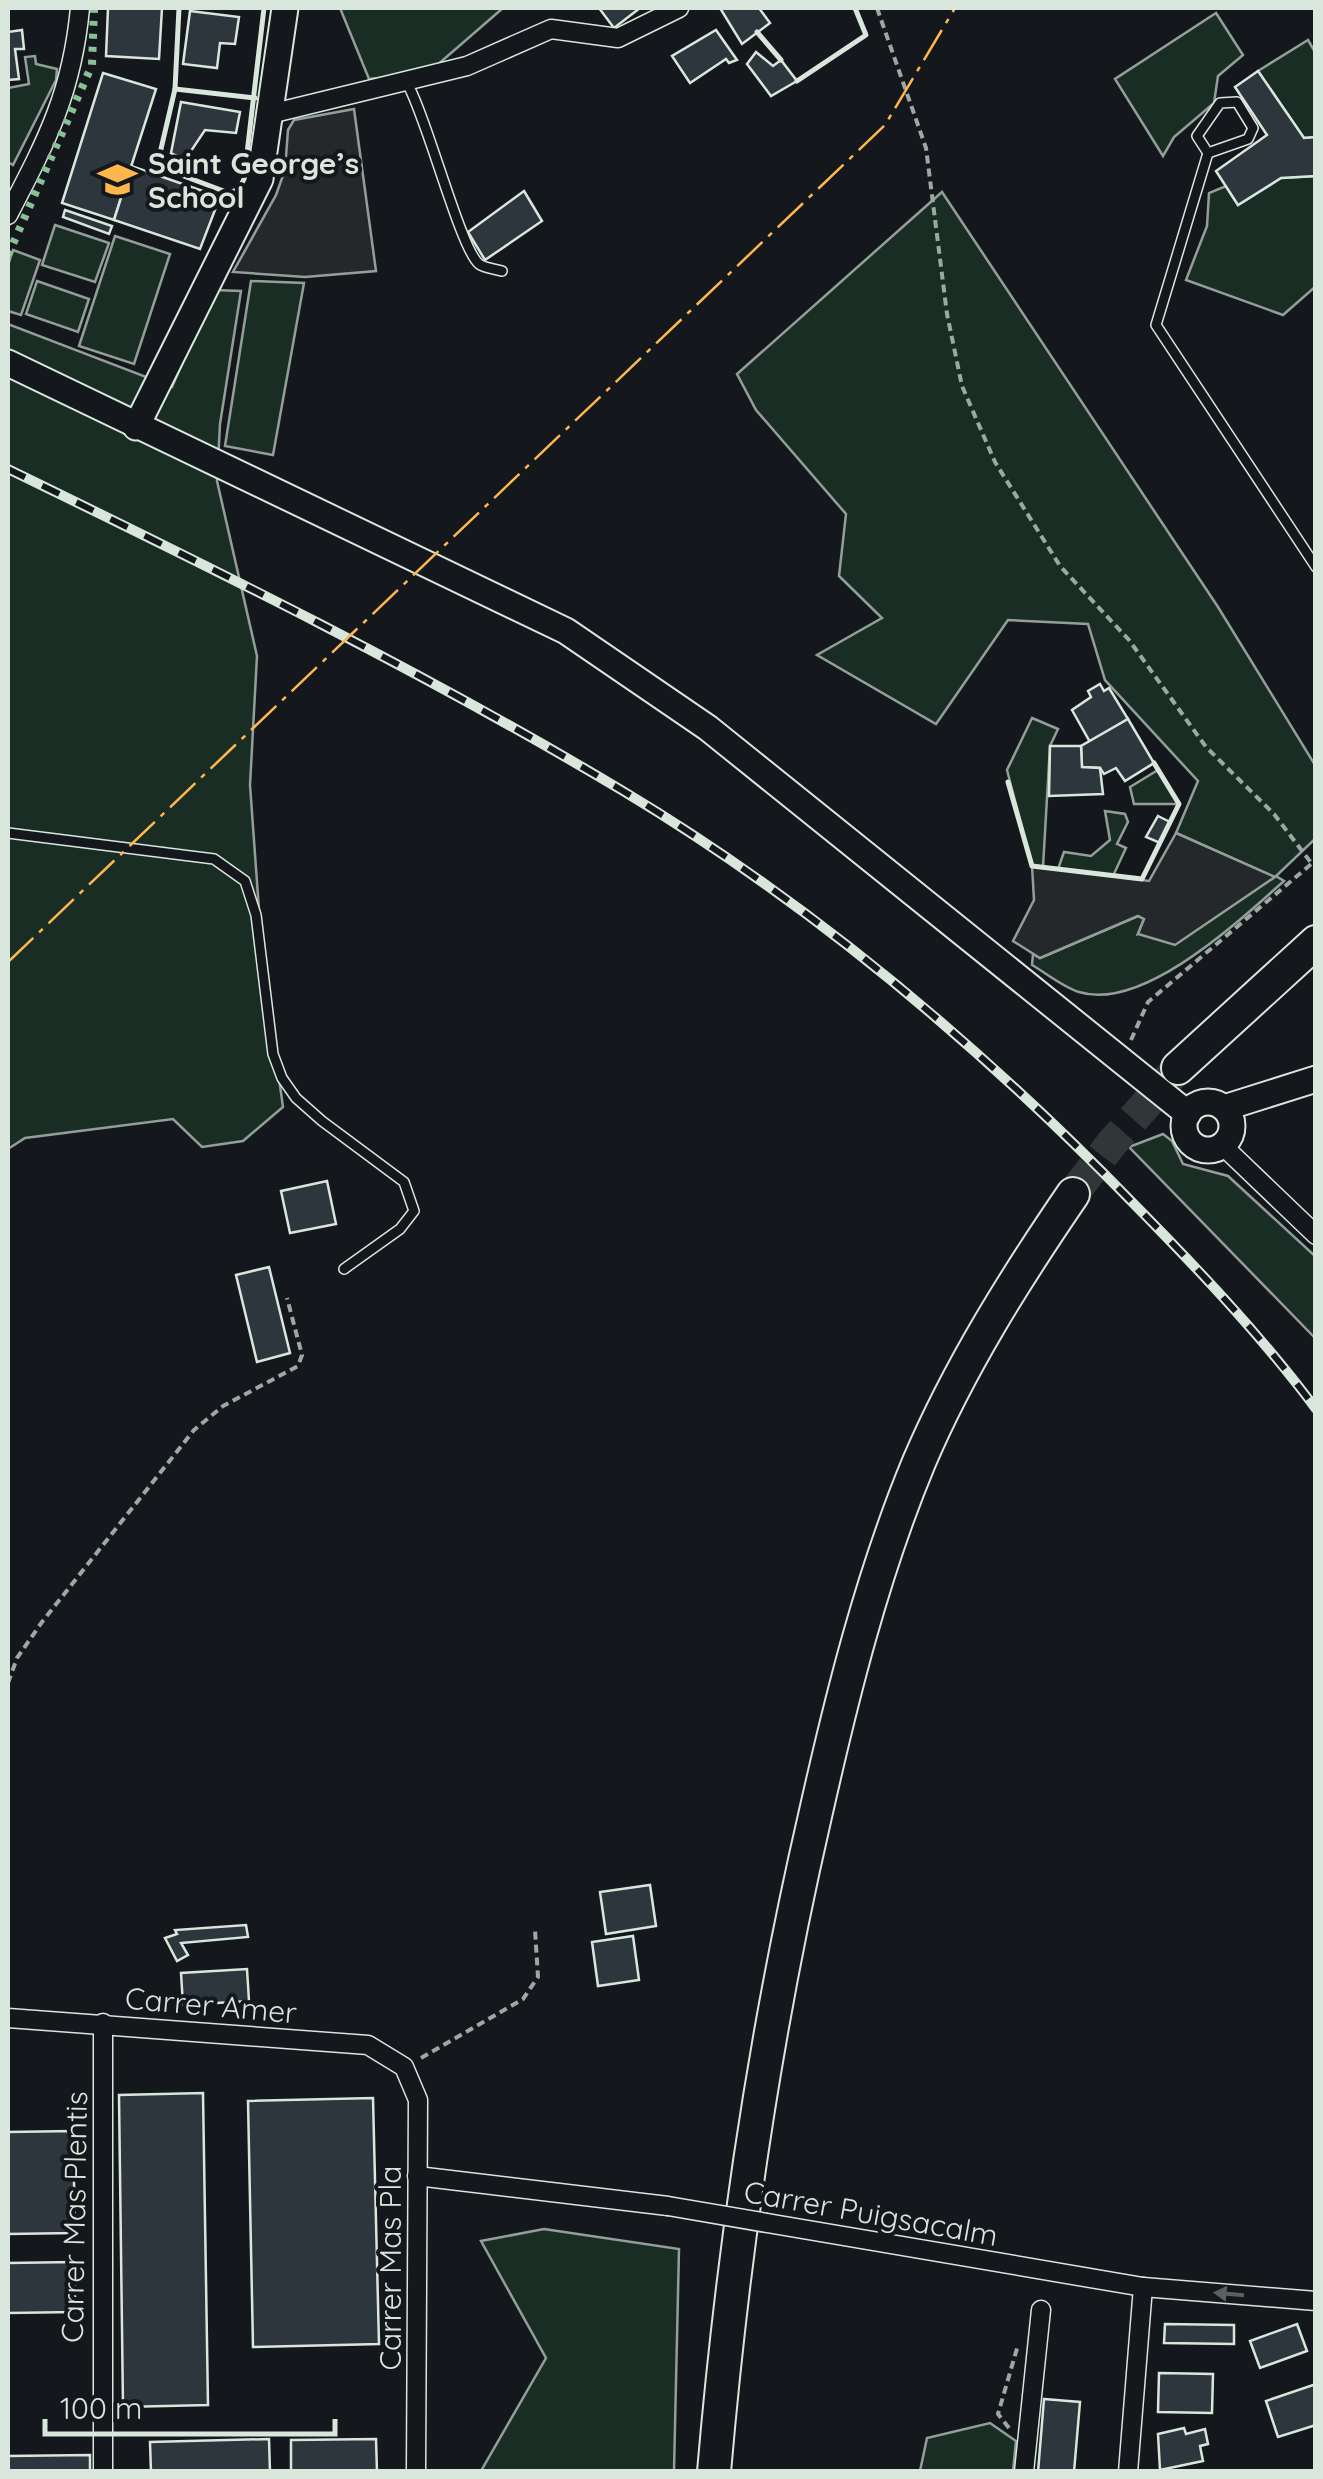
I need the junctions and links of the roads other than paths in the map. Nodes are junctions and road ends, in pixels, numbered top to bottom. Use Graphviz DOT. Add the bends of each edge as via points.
graph roads {
  1 [pos="80,8"];
  2 [pos="285,8"];
  3 [pos="679,8"];
  4 [pos="406,81"];
  5 [pos="270,114"];
  6 [pos="1208,153"];
  7 [pos="8,215"];
  8 [pos="502,272"];
  9 [pos="8,363"];
  10 [pos="136,427"];
  11 [pos="1316,566"];
  12 [pos="8,834"];
  13 [pos="1316,942"];
  14 [pos="1178,1068"];
  15 [pos="1316,1079"];
  16 [pos="1224,1108"];
  17 [pos="1188,1114"];
  18 [pos="1222,1145"];
  19 [pos="1073,1194"];
  20 [pos="1316,1234"];
  21 [pos="344,1269"];
  22 [pos="8,2018"];
  23 [pos="103,2023"];
  24 [pos="404,2067"];
  25 [pos="418,2176"];
  26 [pos="1144,2286"];
  27 [pos="1316,2300"];
  28 [pos="1042,2310"];
  29 [pos="103,2472"];
  30 [pos="416,2472"];
  31 [pos="714,2472"];
  32 [pos="1024,2472"];
  33 [pos="1128,2472"];
  1 -- 7 [label="street" via="75,64 53,128"];
  2 -- 5 [label="street"];
  3 -- 4 [label="street" via="618,38 551,30 468,66"];
  4 -- 5 [label="street"];
  4 -- 8 [label="lane" via="430,132 462,240 480,264"];
  5 -- 10 [label="street" via="260,179"];
  6 -- 6 [label="lane" via="1248,139 1253,128 1236,102 1220,104 1205,120 1197,136"];
  6 -- 11 [label="lane" via="1156,324"];
  9 -- 10 [label="street"];
  10 -- 17 [label="street" via="566,631 708,728"];
  12 -- 21 [label="lane" via="214,859 245,881 256,915 272,1054 282,1078 296,1098 384,1163 412,1196 414,1211 400,1229"];
  13 -- 14 [label="highway"];
  15 -- 16 [label="street"];
  16 -- 17 [label="street" via="1204,1103"];
  16 -- 18 [label="street" via="1232,1127"];
  17 -- 18 [label="street" via="1184,1126 1192,1144 1210,1150"];
  18 -- 20 [label="street"];
  19 -- 31 [label="highway" via="980,1336 940,1416 863,1623 772,2022 736,2240"];
  22 -- 23 [label="street, Carrer Amer"];
  23 -- 24 [label="street, Carrer Amer" via="368,2045"];
  23 -- 29 [label="street, Carrer Mas Plentis"];
  24 -- 25 [label="street, Carrer Mas Pla" via="418,2100"];
  25 -- 26 [label="street, Carrer Puigsacalm, bridge" via="668,2206"];
  25 -- 30 [label="street, Carrer Mas Pla"];
  27 -- 26 [label="street, Carrer Puigsacalm, one-way"];
  26 -- 33 [label="street"];
  28 -- 32 [label="street"];
}
